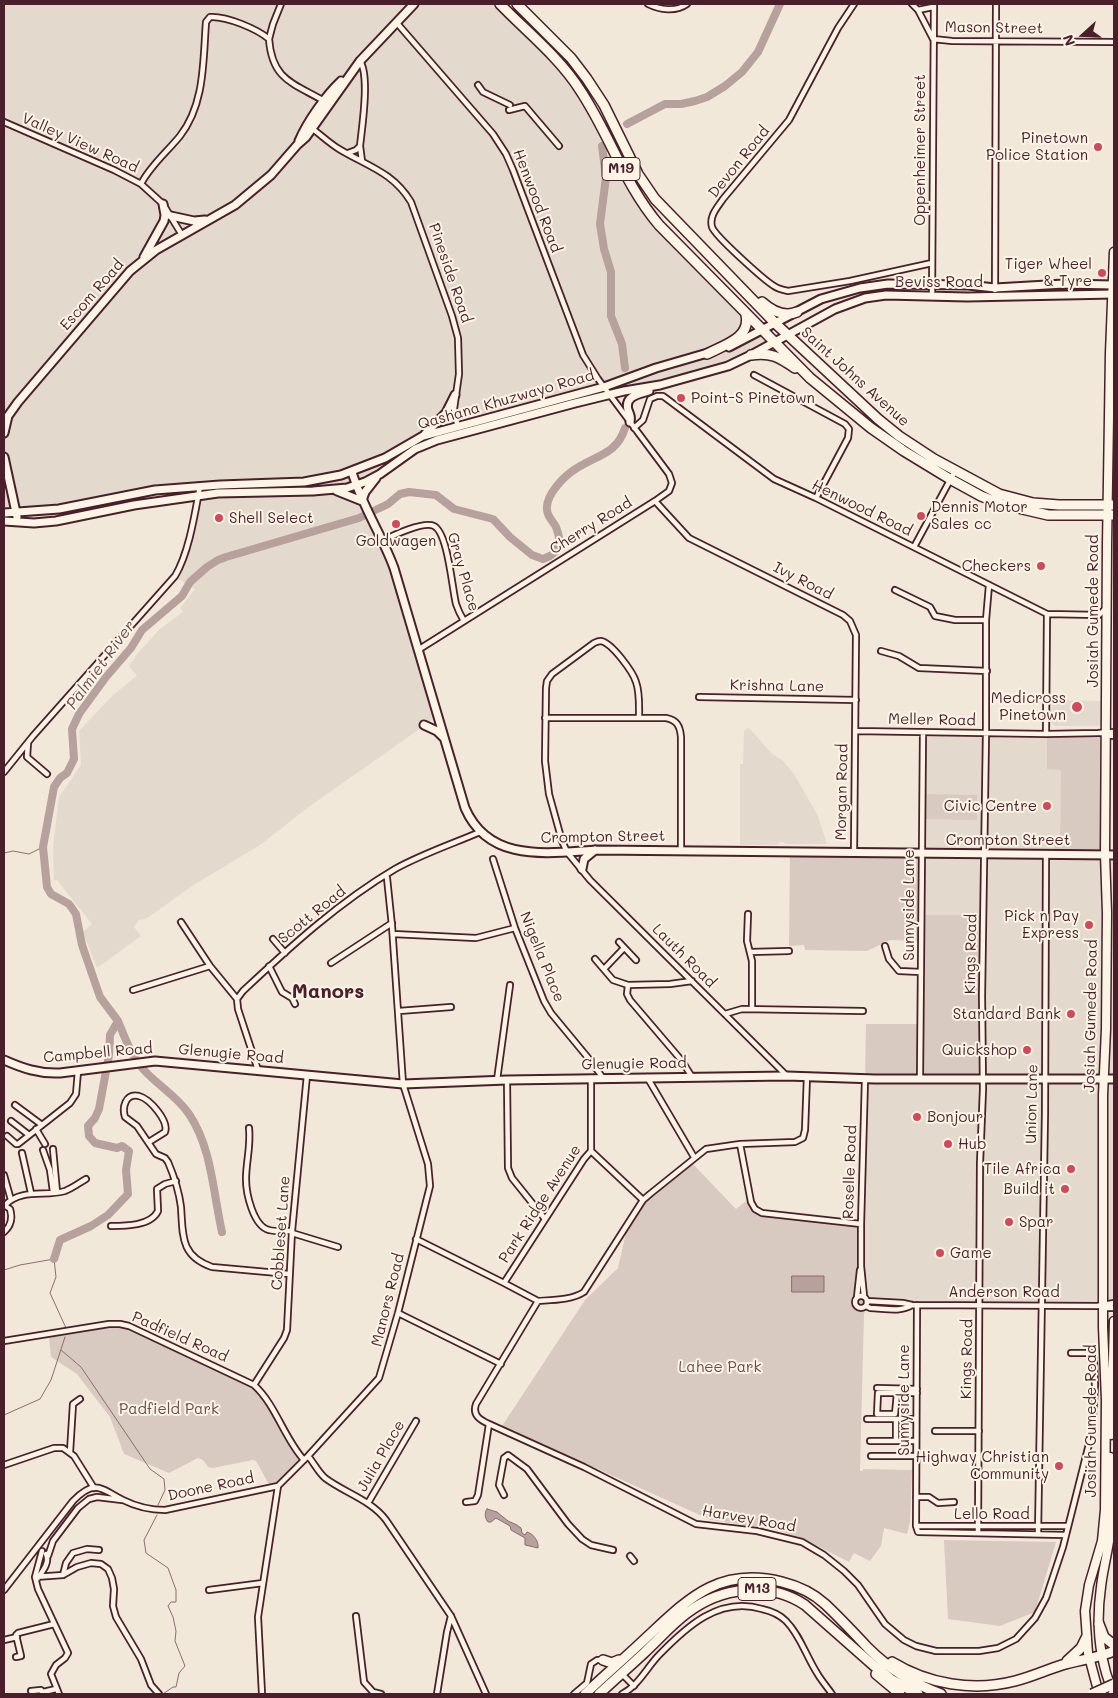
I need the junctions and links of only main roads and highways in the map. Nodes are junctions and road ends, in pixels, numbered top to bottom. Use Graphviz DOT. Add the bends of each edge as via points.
graph roads {
  1 [pos="500,4"];
  2 [pos="517,4"];
  3 [pos="1114,252"];
  4 [pos="726,271"];
  5 [pos="1114,285"];
  6 [pos="1113,294"];
  7 [pos="797,312"];
  8 [pos="746,314"];
  9 [pos="707,354"];
  10 [pos="752,355"];
  11 [pos="810,378"];
  12 [pos="952,475"];
  13 [pos="1111,505"];
  14 [pos="1111,516"];
  15 [pos="1108,734"];
  16 [pos="1114,1321"];
  17 [pos="1099,1624"];
  18 [pos="838,1636"];
  19 [pos="1086,1638"];
  20 [pos="865,1644"];
  21 [pos="1114,1645"];
  22 [pos="1114,1650"];
  23 [pos="627,1655"];
  24 [pos="1102,1655"];
  25 [pos="1089,1657"];
  26 [pos="1056,1667"];
  27 [pos="605,1675"];
  28 [pos="1114,1684"];
  29 [pos="585,1694"];
  30 [pos="599,1694"];
  31 [pos="900,1694"];
  32 [pos="918,1694"];
  33 [pos="941,1694"];
  34 [pos="1092,1694"];
  35 [pos="1100,1694"];
  36 [pos="1114,1694"];
  1 -- 8 [label="highway, M19" via="580,89 629,184 650,215"];
  2 -- 4 [label="highway, M19" via="571,58 587,79 655,199"];
  3 -- 5 [label="main road, Josiah Gumede Road"];
  4 -- 7 [label="highway" via="772,310 788,314"];
  4 -- 12 [label="highway, Saint Johns Avenue / M19" via="776,324 878,419"];
  5 -- 6 [label="main road, Josiah Gumede Road"];
  6 -- 13 [label="main road, Josiah Gumede Road"];
  8 -- 9 [label="highway" via="746,327 740,337"];
  8 -- 11 [label="highway, Saint Johns Avenue / M19"];
  10 -- 11 [label="highway" via="776,356"];
  11 -- 12 [label="highway, Saint Johns Avenue / M19" via="880,435"];
  12 -- 13 [label="highway, Saint Johns Avenue / M19" via="1021,501"];
  12 -- 14 [label="highway, Saint Johns Avenue / M19" via="986,498 1015,508 1048,515"];
  13 -- 14 [label="main road, Josiah Gumede Road"];
  14 -- 15 [label="main road, Josiah Gumede Road"];
  15 -- 19 [label="main road, Josiah Gumede Road" via="1101,1306 1106,1400 1106,1510 1086,1600"];
  16 -- 17 [label="main road, Josiah Gumede Road" via="1111,1522"];
  17 -- 21 [label="highway" via="1104,1637"];
  17 -- 24 [label="main road, Josiah Gumede Road"];
  18 -- 30 [label="highway, M13" via="795,1598 765,1590 736,1591 710,1600 686,1614"];
  18 -- 31 [label="highway"];
  18 -- 32 [label="highway, M13" via="892,1680"];
  19 -- 25 [label="main road, Josiah Gumede Road"];
  19 -- 26 [label="highway" via="1073,1658"];
  20 -- 23 [label="highway, M13" via="822,1601 805,1591 775,1580 750,1578 721,1583 693,1596"];
  20 -- 26 [label="highway" via="916,1674 951,1684 972,1686 1013,1682"];
  20 -- 33 [label="highway, M13" via="905,1677"];
  22 -- 24 [label="highway"];
  23 -- 27 [label="highway, M13"];
  23 -- 27 [label="highway" via="614,1662 603,1660"];
  24 -- 25 [label="highway"];
  24 -- 36 [label="main road, Josiah Gumede Road"];
  25 -- 26 [label="highway"];
  25 -- 35 [label="main road, Josiah Gumede Road"];
  27 -- 29 [label="highway, M13"];
  28 -- 34 [label="highway, bridge"];
}
